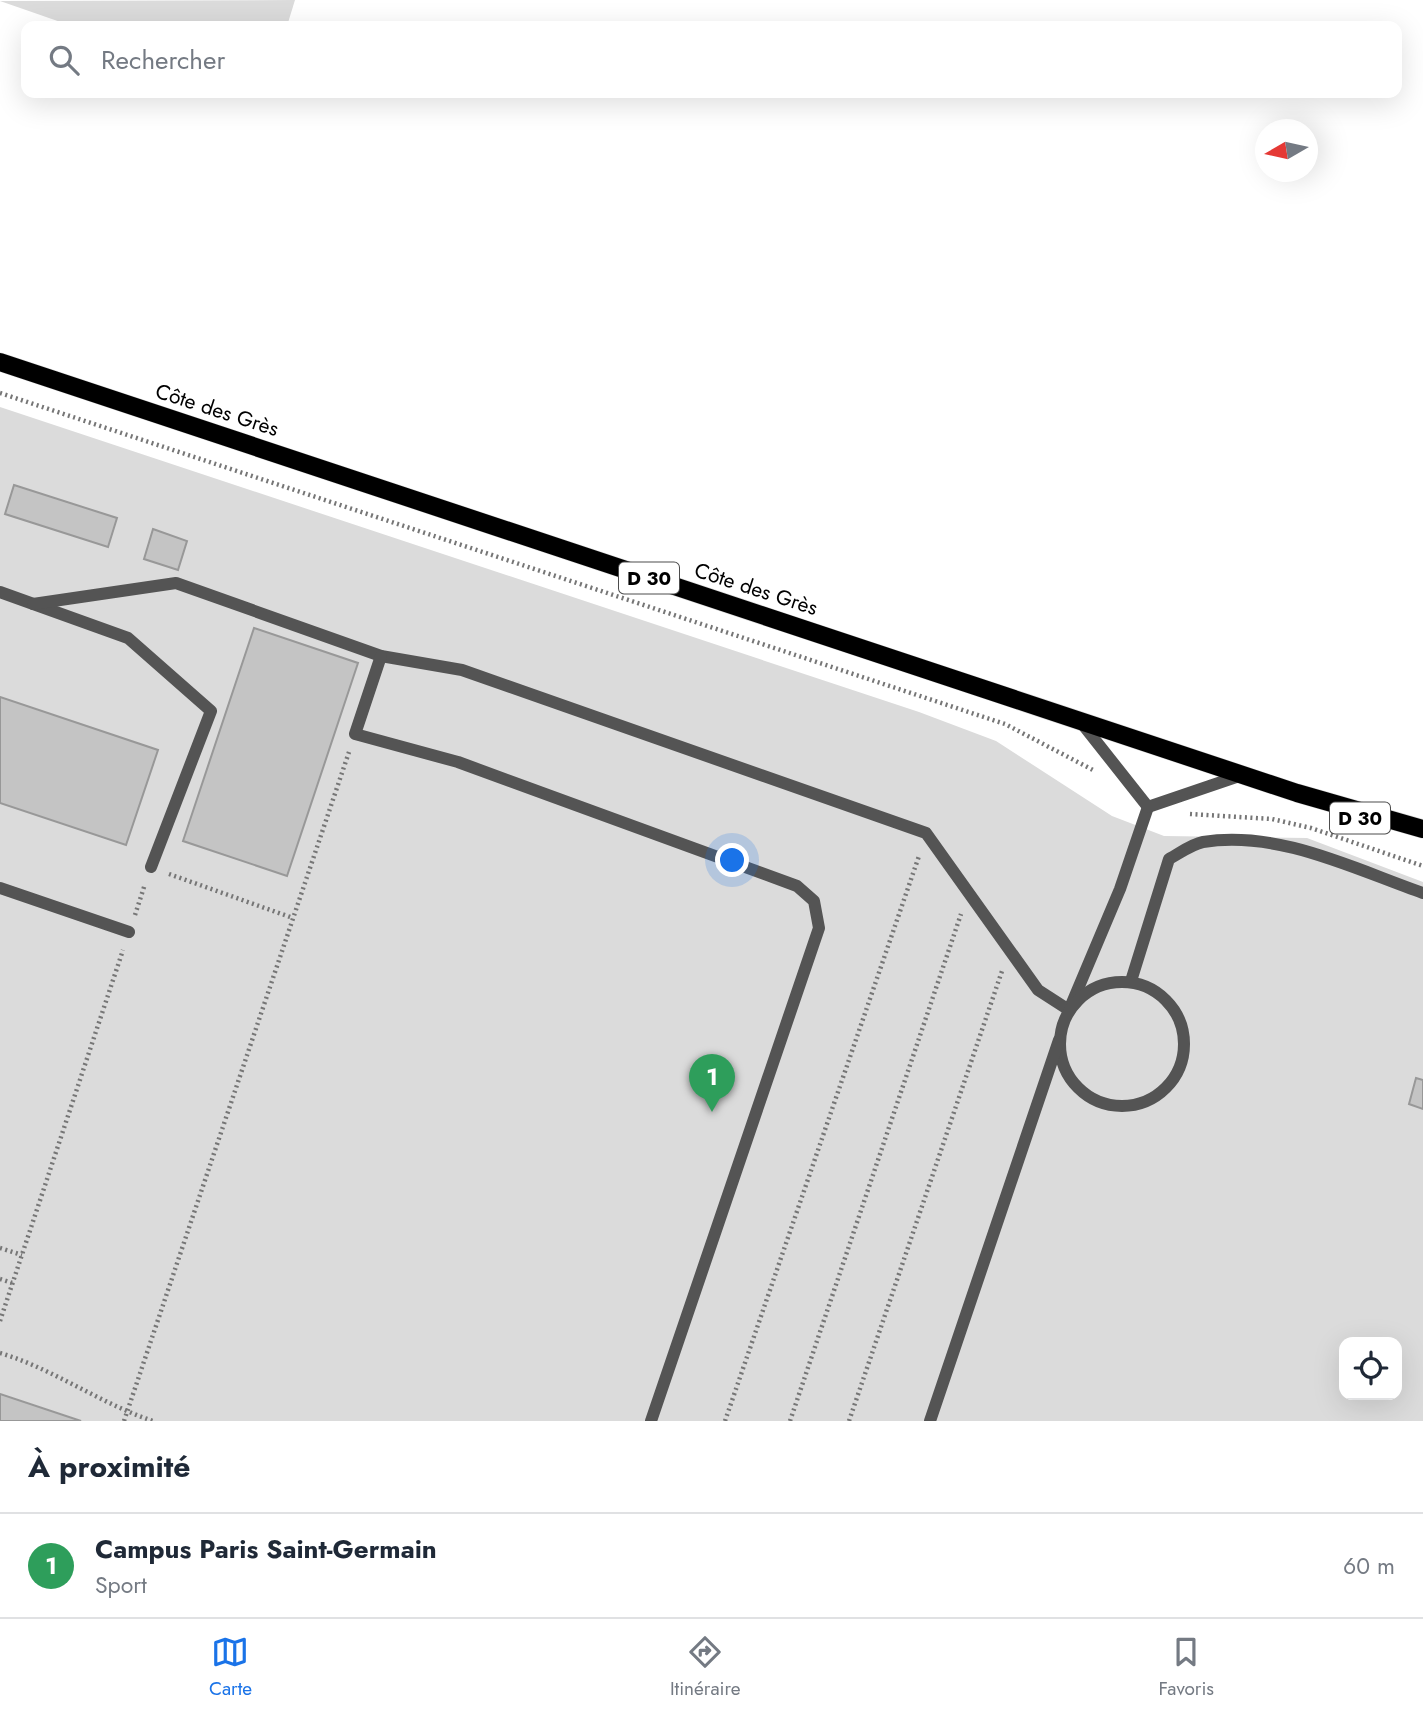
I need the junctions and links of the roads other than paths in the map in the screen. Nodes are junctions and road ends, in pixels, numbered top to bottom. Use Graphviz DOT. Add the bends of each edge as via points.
graph roads {
  1 [pos="0,362"];
  2 [pos="0,592"];
  3 [pos="33,604"];
  4 [pos="381,656"];
  5 [pos="1079,721"];
  6 [pos="1242,775"];
  7 [pos="1297,793"];
  8 [pos="1148,807"];
  9 [pos="1423,829"];
  10 [pos="1423,842"];
  11 [pos="151,867"];
  12 [pos="0,888"];
  13 [pos="1423,894"];
  14 [pos="130,932"];
  15 [pos="1131,981"];
  16 [pos="1069,1010"];
  17 [pos="1059,1040"];
  18 [pos="651,1421"];
  19 [pos="930,1421"];
  1 -- 5 [label="main road, Côte des Grès / D 30"];
  2 -- 3 [label="lane"];
  3 -- 4 [label="lane" via="176,583"];
  3 -- 11 [label="lane" via="128,638 211,711"];
  4 -- 16 [label="lane" via="462,670 926,833 1038,990"];
  4 -- 18 [label="lane" via="355,734 471,767 797,886 814,901 819,928"];
  5 -- 6 [label="main road, Côte des Grès / D 30"];
  5 -- 8 [label="lane"];
  6 -- 7 [label="main road, Côte des Grès / D 30"];
  6 -- 8 [label="lane"];
  7 -- 9 [label="main road, Côte des Grès / D 30"];
  7 -- 10 [label="main road, Côte des Grès / D 30"];
  8 -- 16 [label="lane" via="1120,889"];
  12 -- 14 [label="lane"];
  13 -- 15 [label="lane" via="1292,847 1237,840 1200,842 1169,859"];
  15 -- 16 [label="lane" via="1096,987"];
  15 -- 17 [label="lane" via="1165,998 1184,1030 1182,1063 1165,1090 1138,1105 1123,1107 1095,1100 1079,1090 1068,1075"];
  16 -- 17 [label="lane"];
  17 -- 19 [label="lane"];
}
